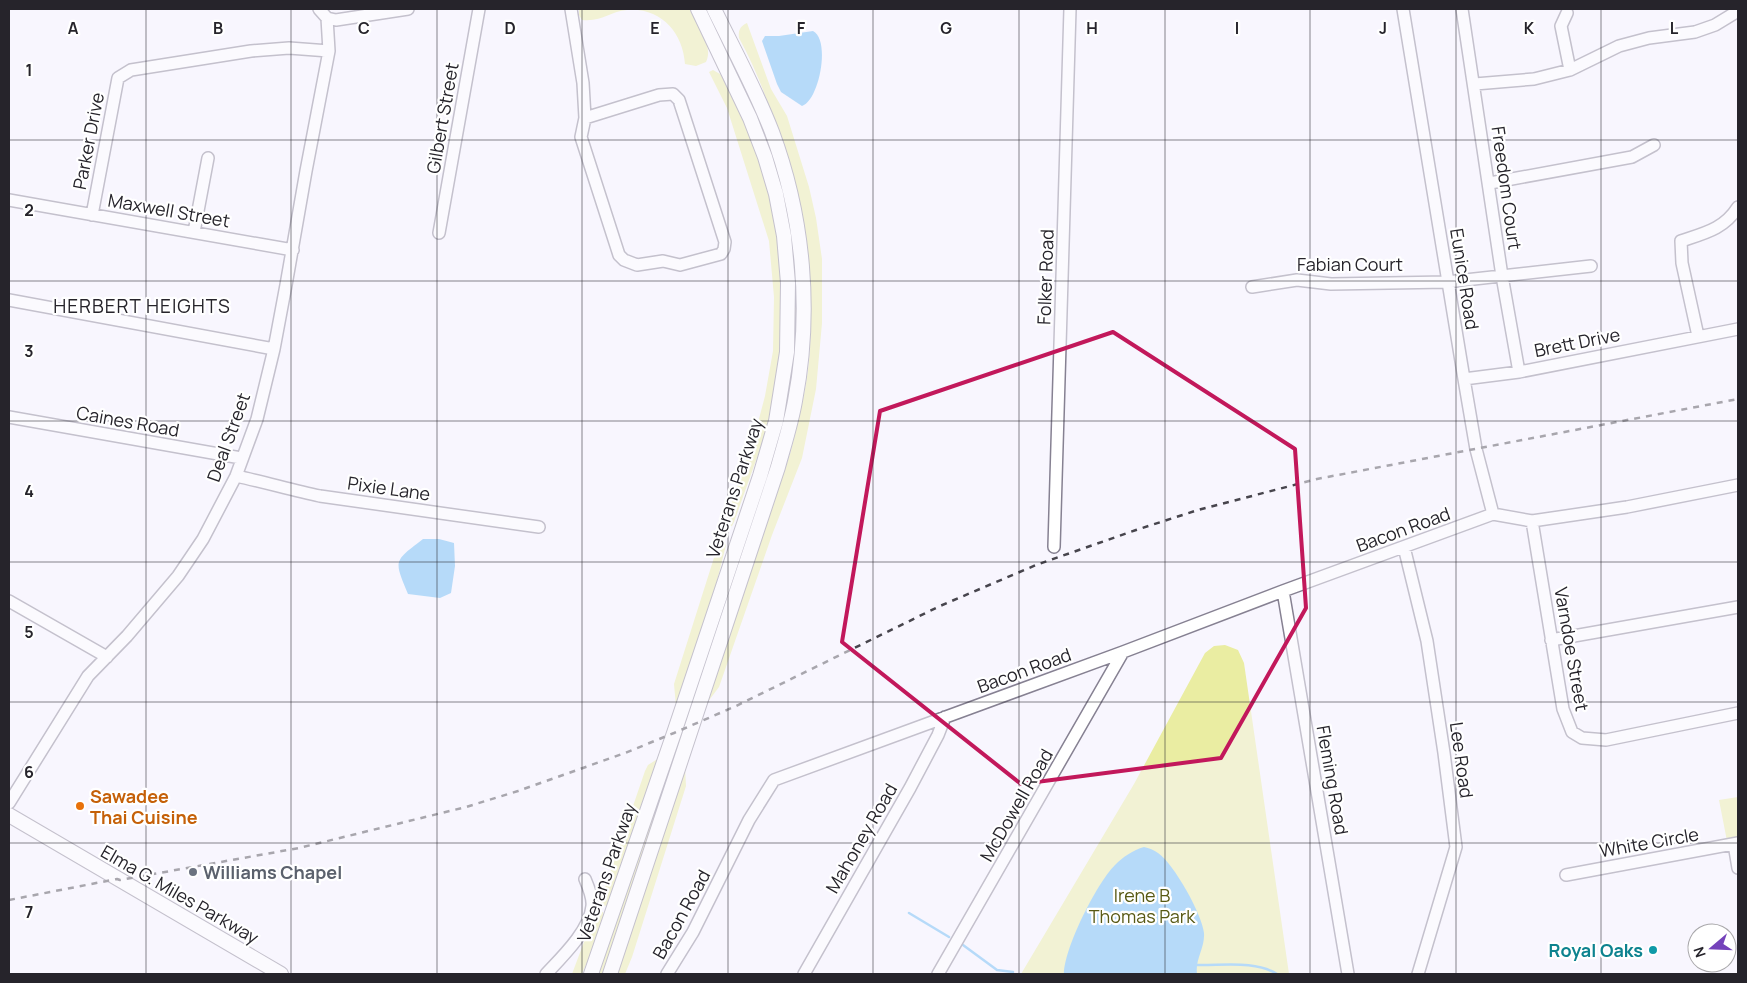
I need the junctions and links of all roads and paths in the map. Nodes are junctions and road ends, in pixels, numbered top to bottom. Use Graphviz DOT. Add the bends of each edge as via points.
graph roads {
  1 [pos="318,9"];
  2 [pos="408,9"];
  3 [pos="479,9"];
  4 [pos="572,9"];
  5 [pos="698,9"];
  6 [pos="714,9"];
  7 [pos="1070,9"];
  8 [pos="1403,9"];
  9 [pos="1462,9"];
  10 [pos="362,13"];
  11 [pos="1567,13"];
  12 [pos="1734,13"];
  13 [pos="327,18"];
  14 [pos="329,51"];
  15 [pos="1570,70"];
  16 [pos="1475,84"];
  17 [pos="585,118"];
  18 [pos="1654,145"];
  19 [pos="208,158"];
  20 [pos="1490,183"];
  21 [pos="9,200"];
  22 [pos="1738,207"];
  23 [pos="92,215"];
  24 [pos="194,232"];
  25 [pos="439,233"];
  26 [pos="293,250"];
  27 [pos="1590,266"];
  28 [pos="1502,276"];
  29 [pos="1447,282"];
  30 [pos="1252,287"];
  31 [pos="9,300"];
  32 [pos="1738,329"];
  33 [pos="1698,336"];
  34 [pos="274,349"];
  35 [pos="1518,372"];
  36 [pos="1464,379"];
  37 [pos="9,418"];
  38 [pos="242,458"];
  39 [pos="236,476"];
  40 [pos="1738,485"];
  41 [pos="1493,514"];
  42 [pos="1532,521"];
  43 [pos="539,527"];
  44 [pos="1054,547"];
  45 [pos="1404,548"];
  46 [pos="1283,591"];
  47 [pos="9,601"];
  48 [pos="1738,607"];
  49 [pos="1551,640"];
  50 [pos="1123,652"];
  51 [pos="107,657"];
  52 [pos="1738,713"];
  53 [pos="945,717"];
  54 [pos="9,803"];
  55 [pos="9,815"];
  56 [pos="1736,843"];
  57 [pos="1738,868"];
  58 [pos="1566,875"];
  59 [pos="585,879"];
  60 [pos="281,974"];
  61 [pos="546,974"];
  62 [pos="591,974"];
  63 [pos="610,974"];
  64 [pos="667,974"];
  65 [pos="804,974"];
  66 [pos="938,974"];
  67 [pos="1348,974"];
  68 [pos="1418,974"];
  1 -- 13 [label="street"];
  2 -- 10 [label="street"];
  3 -- 25 [label="street, Gilbert Street"];
  4 -- 17 [label="street"];
  5 -- 62 [label="main road, Veterans Parkway" via="750,118 773,185 787,259 787,352 776,421 760,476"];
  6 -- 63 [label="main road, Veterans Parkway" via="764,113 788,185 801,258 802,354 794,409 778,467"];
  7 -- 44 [label="street, Folker Road"];
  8 -- 29 [label="street, Eunice Road"];
  9 -- 16 [label="street, Freedom Court"];
  10 -- 13 [label="street" via="336,20"];
  11 -- 15 [label="street" via="1561,26"];
  12 -- 15 [label="street" via="1695,32 1619,46"];
  13 -- 14 [label="street, Deal Street"];
  14 -- 23 [label="street, Parker Drive" via="290,48 251,51 131,70 118,78"];
  14 -- 26 [label="street, Deal Street"];
  15 -- 16 [label="street" via="1534,79"];
  16 -- 20 [label="street, Freedom Court"];
  17 -- 17 [label="street" via="581,137 619,255 637,265 663,261 680,265 721,254 725,242 679,100 673,94 659,95"];
  18 -- 20 [label="street" via="1632,157"];
  19 -- 24 [label="street"];
  20 -- 28 [label="street, Freedom Court"];
  21 -- 23 [label="street, Maxwell Street"];
  22 -- 33 [label="street" via="1730,219 1716,228 1681,241 1682,263"];
  23 -- 24 [label="street, Maxwell Street"];
  24 -- 26 [label="street, Maxwell Street"];
  26 -- 34 [label="street, Deal Street"];
  27 -- 28 [label="street, Fabian Court"];
  28 -- 29 [label="street, Fabian Court"];
  28 -- 35 [label="street, Freedom Court"];
  29 -- 30 [label="street, Fabian Court" via="1331,284 1297,280"];
  29 -- 36 [label="street, Eunice Road"];
  31 -- 34 [label="street"];
  32 -- 33 [label="street, Brett Drive"];
  33 -- 35 [label="street, Brett Drive"];
  34 -- 38 [label="street, Deal Street" via="257,419"];
  35 -- 36 [label="street, Brett Drive"];
  36 -- 41 [label="street, Eunice Road" via="1476,449"];
  37 -- 38 [label="street, Caines Road"];
  38 -- 39 [label="street, Deal Street"];
  39 -- 43 [label="street, Pixie Lane" via="320,496"];
  39 -- 51 [label="street, Deal Street" via="203,540 178,576"];
  40 -- 42 [label="street" via="1627,507"];
  41 -- 42 [label="street"];
  41 -- 45 [label="street, Bacon Road"];
  42 -- 49 [label="street, Varndoe Street"];
  45 -- 46 [label="street, Bacon Road"];
  45 -- 68 [label="street, Lee Road" via="1426,641 1456,847"];
  46 -- 50 [label="street, Bacon Road"];
  46 -- 67 [label="street, Fleming Road"];
  47 -- 51 [label="street"];
  48 -- 49 [label="street"];
  49 -- 52 [label="street, Varndoe Street" via="1563,709 1572,732 1582,738 1606,740"];
  50 -- 53 [label="street, Bacon Road"];
  50 -- 66 [label="street, McDowell Road"];
  51 -- 54 [label="street, Deal Street" via="88,676"];
  53 -- 64 [label="street, Bacon Road" via="774,780"];
  53 -- 65 [label="street, Mahoney Road" via="910,788"];
  55 -- 60 [label="main road, Elma G. Miles Parkway"];
  56 -- 57 [label="street"];
  56 -- 58 [label="street, White Circle"];
  59 -- 61 [label="street" via="592,905 586,923 579,938"];
}
